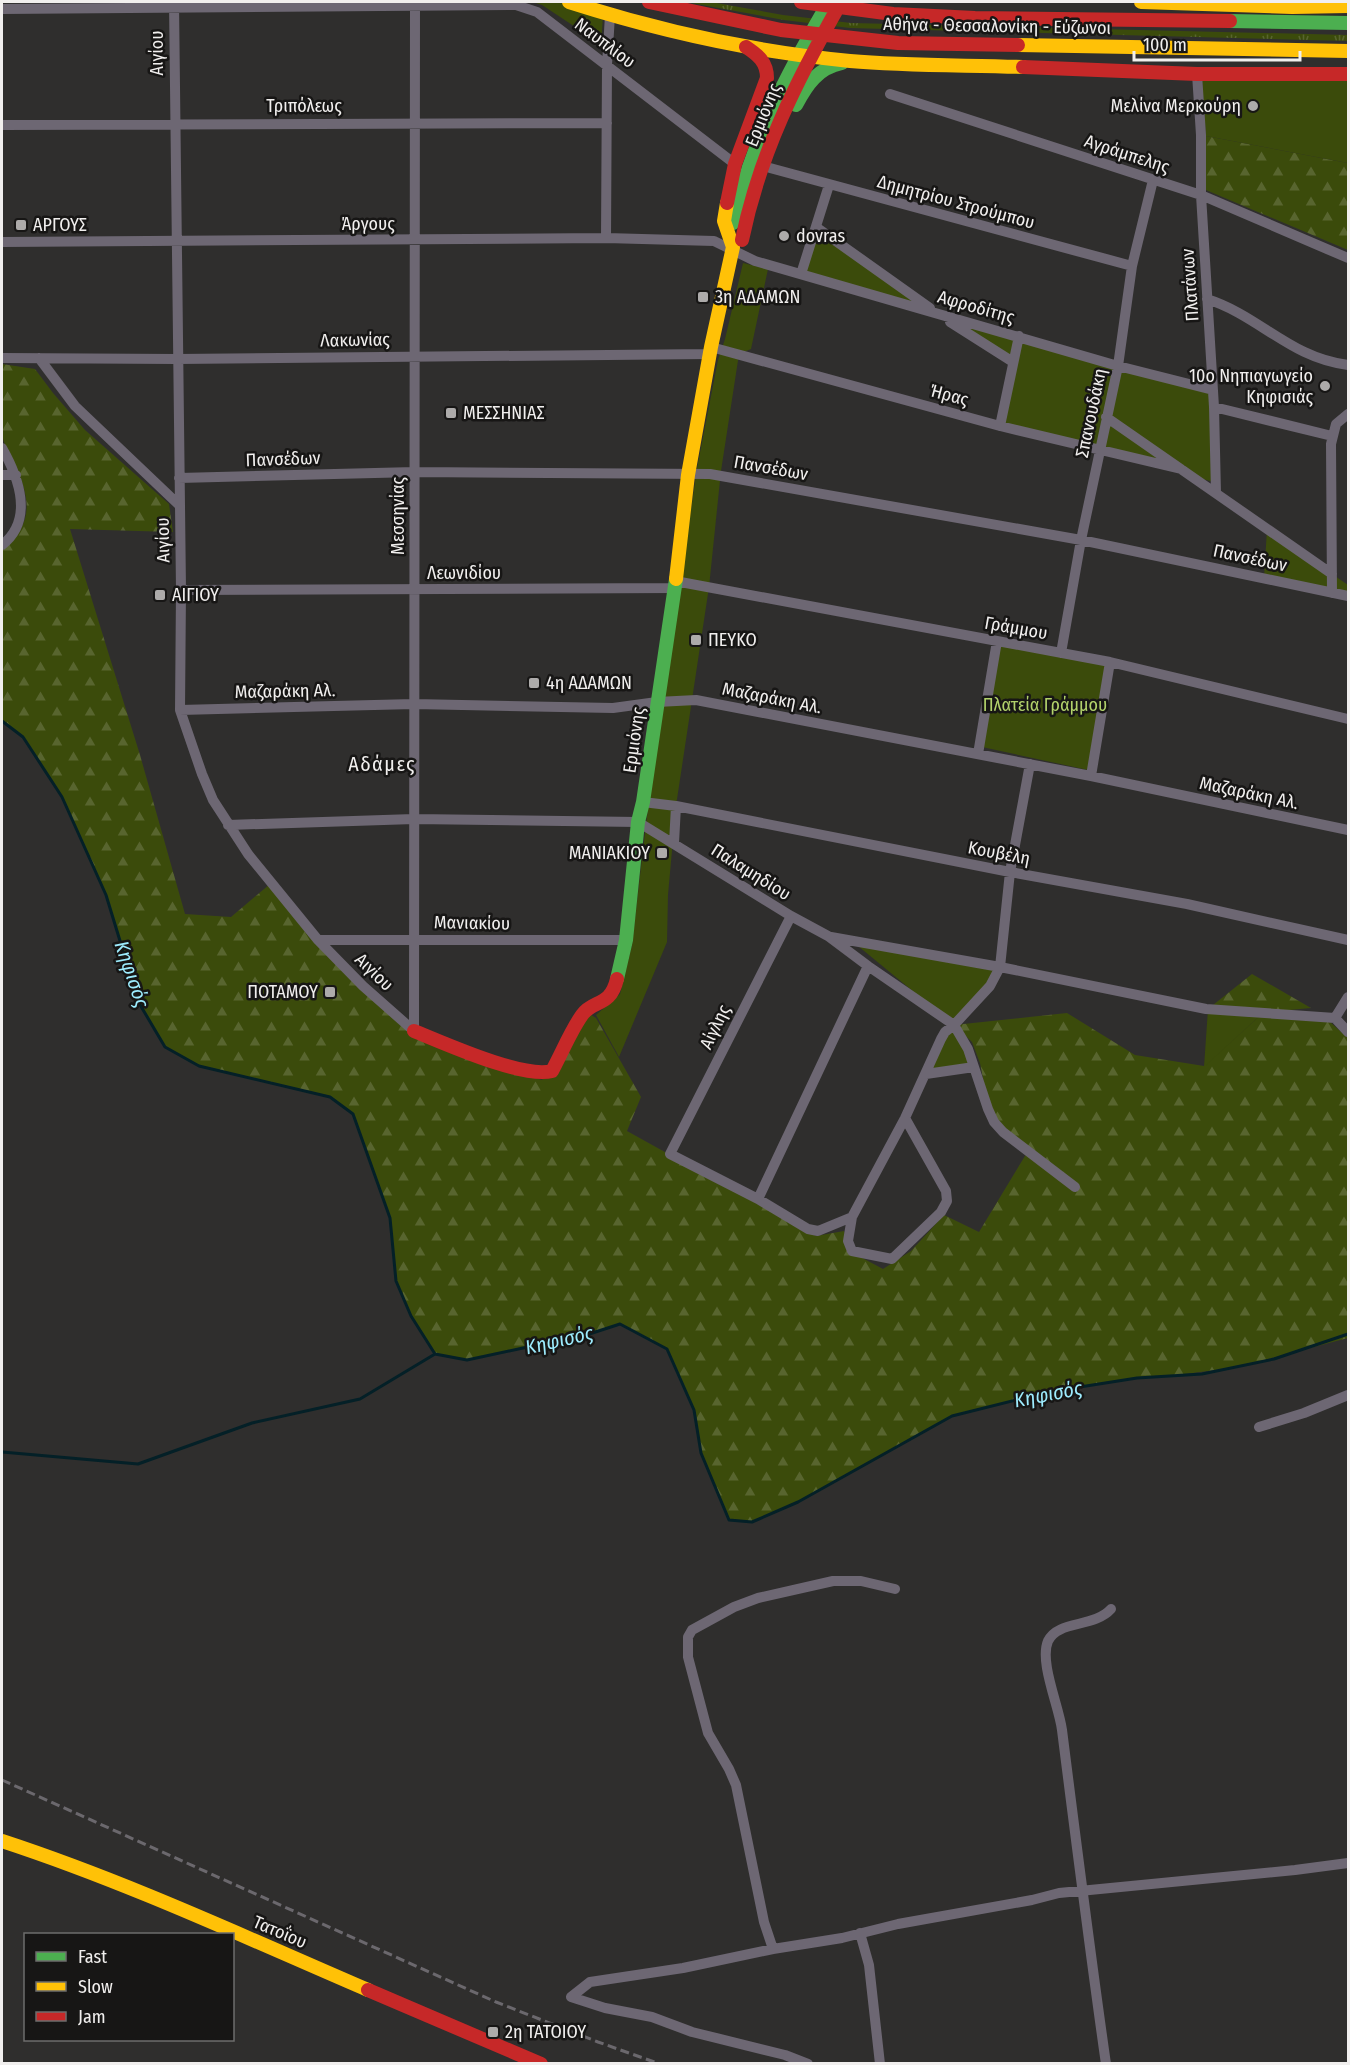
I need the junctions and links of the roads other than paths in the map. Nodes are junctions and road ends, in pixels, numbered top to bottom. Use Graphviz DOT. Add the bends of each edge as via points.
graph roads {
  1 [pos="569,2"];
  2 [pos="649,2"];
  3 [pos="801,2"];
  4 [pos="829,2"];
  5 [pos="1141,2"];
  6 [pos="1188,3"];
  7 [pos="174,4"];
  8 [pos="415,4"];
  9 [pos="844,5"];
  10 [pos="1348,6"];
  11 [pos="2,9"];
  12 [pos="610,15"];
  13 [pos="1348,23"];
  14 [pos="746,47"];
  15 [pos="1348,51"];
  16 [pos="851,61"];
  17 [pos="607,65"];
  18 [pos="1197,74"];
  19 [pos="1348,74"];
  20 [pos="890,94"];
  21 [pos="174,123"];
  22 [pos="415,123"];
  23 [pos="607,123"];
  24 [pos="2,125"];
  25 [pos="735,164"];
  26 [pos="770,168"];
  27 [pos="1153,180"];
  28 [pos="829,185"];
  29 [pos="1201,195"];
  30 [pos="816,226"];
  31 [pos="606,238"];
  32 [pos="415,240"];
  33 [pos="2,242"];
  34 [pos="176,242"];
  35 [pos="734,244"];
  36 [pos="1348,258"];
  37 [pos="1132,266"];
  38 [pos="801,274"];
  39 [pos="1208,299"];
  40 [pos="941,316"];
  41 [pos="1019,336"];
  42 [pos="710,351"];
  43 [pos="415,356"];
  44 [pos="2,358"];
  45 [pos="39,358"];
  46 [pos="177,359"];
  47 [pos="1013,362"];
  48 [pos="1348,365"];
  49 [pos="1118,366"];
  50 [pos="1213,390"];
  51 [pos="1214,407"];
  52 [pos="1348,414"];
  53 [pos="1106,417"];
  54 [pos="1000,426"];
  55 [pos="1332,436"];
  56 [pos="2,448"];
  57 [pos="1100,448"];
  58 [pos="1181,469"];
  59 [pos="415,472"];
  60 [pos="2,475"];
  61 [pos="16,475"];
  62 [pos="688,475"];
  63 [pos="179,478"];
  64 [pos="1216,493"];
  65 [pos="179,505"];
  66 [pos="1081,540"];
  67 [pos="2,545"];
  68 [pos="1332,574"];
  69 [pos="675,584"];
  70 [pos="181,590"];
  71 [pos="414,590"];
  72 [pos="1332,593"];
  73 [pos="1348,596"];
  74 [pos="997,641"];
  75 [pos="1061,653"];
  76 [pos="1110,662"];
  77 [pos="657,702"];
  78 [pos="414,704"];
  79 [pos="180,710"];
  80 [pos="1348,719"];
  81 [pos="978,754"];
  82 [pos="1030,764"];
  83 [pos="1091,776"];
  84 [pos="644,802"];
  85 [pos="676,806"];
  86 [pos="414,819"];
  87 [pos="638,822"];
  88 [pos="228,825"];
  89 [pos="1348,830"];
  90 [pos="674,843"];
  91 [pos="1010,872"];
  92 [pos="791,916"];
  93 [pos="828,936"];
  94 [pos="414,938"];
  95 [pos="1348,939"];
  96 [pos="318,940"];
  97 [pos="626,940"];
  98 [pos="868,966"];
  99 [pos="1000,967"];
  100 [pos="1348,997"];
  101 [pos="1335,1018"];
  102 [pos="954,1025"];
  103 [pos="414,1030"];
  104 [pos="1348,1032"];
  105 [pos="974,1067"];
  106 [pos="926,1074"];
  107 [pos="905,1118"];
  108 [pos="1075,1186"];
  109 [pos="758,1199"];
  110 [pos="852,1217"];
  111 [pos="1348,1395"];
  112 [pos="1259,1427"];
  113 [pos="895,1589"];
  114 [pos="1111,1609"];
  115 [pos="2,1841"];
  116 [pos="1348,1863"];
  117 [pos="1083,1891"];
  118 [pos="860,1933"];
  119 [pos="773,1949"];
  120 [pos="541,2064"];
  121 [pos="808,2064"];
  122 [pos="880,2064"];
  123 [pos="1106,2064"];
  1 -- 12 [label="main road"];
  2 -- 15 [label="main road, Αθήνα - Θεσσαλονίκη - Εύζωνοι" via="781,30 898,43"];
  3 -- 9 [label="main road, Αθήνα - Θεσσαλονίκη - Εύζωνοι"];
  4 -- 35 [label="main road, Ερμιόνης" via="794,62 763,128 751,159"];
  5 -- 6 [label="main road"];
  6 -- 10 [label="main road"];
  7 -- 8 [label="street, Ναυπλίου"];
  7 -- 11 [label="street, Ναυπλίου"];
  7 -- 21 [label="street, Αιγίου"];
  8 -- 17 [label="street, Ναυπλίου" via="516,5 537,12"];
  8 -- 22 [label="street, Μεσσηνίας"];
  9 -- 13 [label="main road, Αθήνα - Θεσσαλονίκη - Εύζωνοι" via="893,14 975,18"];
  9 -- 35 [label="main road, Ερμιόνης" via="805,64"];
  12 -- 14 [label="main road"];
  12 -- 17 [label="street"];
  14 -- 16 [label="main road"];
  14 -- 25 [label="main road" via="762,59 768,70"];
  16 -- 18 [label="main road"];
  16 -- 26 [label="main road" via="831,64 813,77 797,102"];
  17 -- 23 [label="street"];
  17 -- 25 [label="street, Ναυπλίου"];
  18 -- 19 [label="main road"];
  18 -- 29 [label="street, Πλατάνων"];
  20 -- 27 [label="street, Αγράμπελης"];
  21 -- 22 [label="street, Τριπόλεως"];
  21 -- 24 [label="street, Τριπόλεως"];
  21 -- 34 [label="street, Αιγίου"];
  22 -- 23 [label="street, Τριπόλεως"];
  22 -- 32 [label="street, Μεσσηνίας"];
  23 -- 31 [label="street"];
  25 -- 35 [label="main road" via="724,221"];
  26 -- 28 [label="street, Δημητρίου Στρούμπου"];
  26 -- 35 [label="main road" via="756,222"];
  27 -- 29 [label="street, Αγράμπελης"];
  27 -- 37 [label="street, Σπανουδάκη"];
  28 -- 30 [label="street"];
  28 -- 37 [label="street, Δημητρίου Στρούμπου"];
  29 -- 36 [label="street, Αγράμπελης"];
  29 -- 39 [label="street, Πλατάνων"];
  30 -- 38 [label="street"];
  30 -- 40 [label="street"];
  31 -- 32 [label="street, Άργους"];
  31 -- 35 [label="street, Άργους"];
  32 -- 34 [label="street, Άργους"];
  32 -- 43 [label="street, Μεσσηνίας"];
  33 -- 34 [label="street, Άργους"];
  34 -- 46 [label="street, Αιγίου"];
  35 -- 38 [label="street, Αφροδίτης" via="755,261"];
  35 -- 42 [label="main road, Ερμιόνης"];
  37 -- 49 [label="street, Σπανουδάκη"];
  38 -- 40 [label="street, Αφροδίτης"];
  39 -- 48 [label="street" via="1225,304 1298,350"];
  39 -- 50 [label="street, Πλατάνων"];
  40 -- 41 [label="street, Αφροδίτης"];
  40 -- 47 [label="street"];
  41 -- 47 [label="street"];
  41 -- 49 [label="street, Αφροδίτης"];
  42 -- 43 [label="street, Λακωνίας"];
  42 -- 54 [label="street, Ήρας"];
  42 -- 62 [label="main road, Ερμιόνης"];
  43 -- 46 [label="street, Λακωνίας"];
  43 -- 59 [label="street, Μεσσηνίας"];
  44 -- 45 [label="street, Λακωνίας"];
  45 -- 46 [label="street, Λακωνίας"];
  45 -- 65 [label="street" via="75,406"];
  46 -- 63 [label="street, Αιγίου"];
  47 -- 54 [label="street"];
  49 -- 50 [label="street, Αφροδίτης"];
  49 -- 53 [label="street, Σπανουδάκη"];
  50 -- 51 [label="street, Πλατάνων"];
  51 -- 55 [label="street"];
  51 -- 64 [label="street, Πλατάνων"];
  52 -- 55 [label="street" via="1336,424"];
  53 -- 57 [label="street, Σπανουδάκη"];
  53 -- 58 [label="street, Ήρας"];
  54 -- 57 [label="street, Ήρας"];
  55 -- 68 [label="street"];
  56 -- 61 [label="street"];
  57 -- 58 [label="street, Ήρας"];
  57 -- 66 [label="street, Σπανουδάκη"];
  58 -- 64 [label="street, Ήρας"];
  59 -- 62 [label="street, Πανσέδων"];
  59 -- 63 [label="street, Πανσέδων"];
  59 -- 71 [label="street, Μεσσηνίας"];
  60 -- 61 [label="street"];
  61 -- 67 [label="street" via="21,512 11,538"];
  62 -- 66 [label="street, Πανσέδων" via="727,477"];
  62 -- 69 [label="main road, Ερμιόνης"];
  63 -- 65 [label="street, Αιγίου"];
  64 -- 68 [label="street, Ήρας"];
  65 -- 70 [label="street, Αιγίου"];
  66 -- 72 [label="street, Πανσέδων"];
  66 -- 75 [label="street, Σπανουδάκη"];
  68 -- 72 [label="street"];
  69 -- 71 [label="street, Λεωνιδίου"];
  69 -- 74 [label="street, Γράμμου"];
  69 -- 77 [label="main road, Ερμιόνης"];
  70 -- 71 [label="street, Λεωνιδίου"];
  70 -- 79 [label="street, Αιγίου"];
  71 -- 78 [label="street, Μεσσηνίας"];
  72 -- 73 [label="street, Πανσέδων"];
  74 -- 75 [label="street, Γράμμου"];
  74 -- 81 [label="street"];
  75 -- 76 [label="street, Γράμμου"];
  76 -- 80 [label="street, Γράμμου"];
  76 -- 83 [label="street"];
  77 -- 78 [label="street, Μαζαράκη Αλ." via="614,708"];
  77 -- 81 [label="street, Μαζαράκη Αλ." via="696,700"];
  77 -- 84 [label="main road, Ερμιόνης"];
  78 -- 79 [label="street, Μαζαράκη Αλ."];
  78 -- 86 [label="street, Μεσσηνίας"];
  79 -- 88 [label="street, Αιγίου" via="202,774"];
  81 -- 82 [label="street, Μαζαράκη Αλ."];
  82 -- 83 [label="street, Μαζαράκη Αλ."];
  82 -- 91 [label="street"];
  83 -- 89 [label="street, Μαζαράκη Αλ."];
  84 -- 85 [label="street, Κουβέλη"];
  84 -- 87 [label="main road, Ερμιόνης"];
  85 -- 90 [label="street"];
  85 -- 91 [label="street, Κουβέλη"];
  86 -- 87 [label="street, Παλαμηδίου"];
  86 -- 88 [label="street, Παλαμηδίου"];
  86 -- 94 [label="street, Μεσσηνίας"];
  87 -- 90 [label="street, Παλαμηδίου"];
  87 -- 97 [label="main road, Ερμιόνης"];
  88 -- 96 [label="street, Αιγίου"];
  90 -- 92 [label="street, Παλαμηδίου"];
  91 -- 95 [label="street, Κουβέλη" via="1187,904"];
  91 -- 99 [label="street"];
  92 -- 93 [label="street, Παλαμηδίου"];
  92 -- 109 [label="street, Αίγλης" via="670,1154"];
  93 -- 98 [label="street, Παλαμηδίου"];
  93 -- 99 [label="street"];
  94 -- 96 [label="street, Μανιακίου"];
  94 -- 97 [label="street, Μανιακίου"];
  94 -- 103 [label="street, Μεσσηνίας"];
  96 -- 103 [label="street, Αιγίου"];
  97 -- 103 [label="main road, Ερμιόνης" via="610,996 583,1013 548,1073 491,1061"];
  98 -- 102 [label="street, Παλαμηδίου"];
  98 -- 109 [label="street"];
  99 -- 101 [label="street" via="1217,1011"];
  99 -- 102 [label="street" via="990,986"];
  100 -- 101 [label="street"];
  101 -- 104 [label="street"];
  102 -- 105 [label="street"];
  102 -- 106 [label="street" via="945,1032"];
  105 -- 106 [label="street"];
  105 -- 108 [label="street" via="994,1122"];
  106 -- 107 [label="street"];
  107 -- 110 [label="street"];
  107 -- 110 [label="street" via="946,1191 946,1204 925,1230 892,1259 852,1251 848,1240"];
  109 -- 110 [label="street" via="814,1232"];
  111 -- 112 [label="street"];
  113 -- 119 [label="street" via="851,1580 784,1591 734,1607 692,1630 688,1637 688,1657 708,1733 736,1785"];
  114 -- 117 [label="street" via="1104,1617 1056,1632 1048,1641 1046,1655 1061,1722"];
  115 -- 120 [label="main road, Τατοΐου" via="125,1885"];
  116 -- 117 [label="street"];
  117 -- 118 [label="street"];
  117 -- 123 [label="street"];
  118 -- 119 [label="street"];
  118 -- 122 [label="street" via="869,1965"];
  119 -- 121 [label="street" via="590,1982 572,1997"];
}
